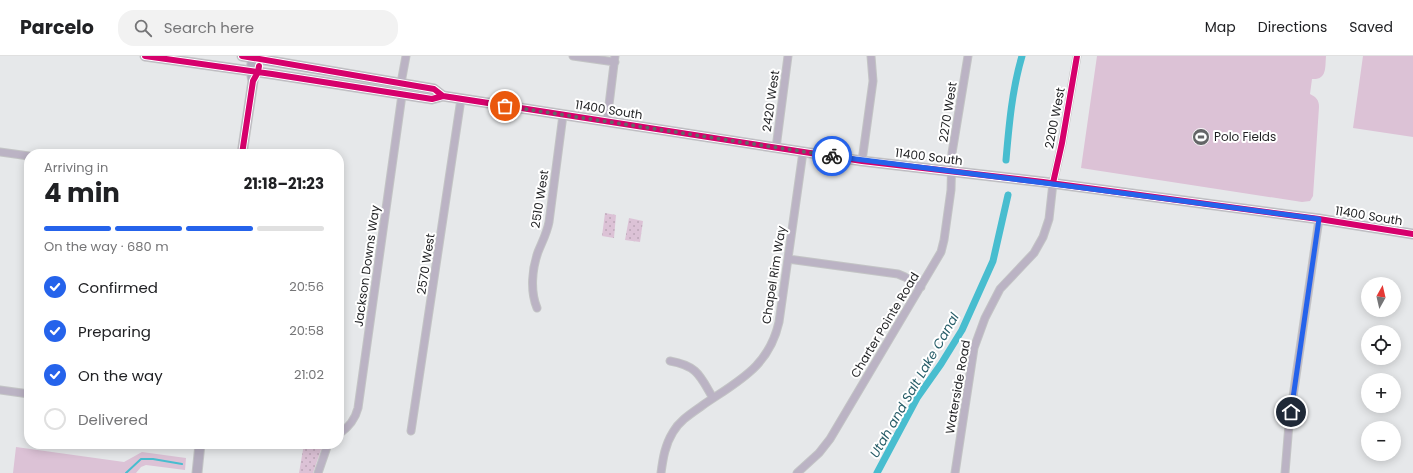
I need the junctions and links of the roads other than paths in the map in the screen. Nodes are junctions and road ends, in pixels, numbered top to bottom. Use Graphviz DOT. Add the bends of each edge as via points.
graph roads {
  1 [pos="145,56"];
  2 [pos="242,56"];
  3 [pos="406,56"];
  4 [pos="573,56"];
  5 [pos="788,56"];
  6 [pos="871,56"];
  7 [pos="968,56"];
  8 [pos="1077,56"];
  9 [pos="257,57"];
  10 [pos="615,59"];
  11 [pos="255,72"];
  12 [pos="401,83"];
  13 [pos="402,95"];
  14 [pos="443,96"];
  15 [pos="461,99"];
  16 [pos="563,115"];
  17 [pos="607,121"];
  18 [pos="776,148"];
  19 [pos="243,149"];
  20 [pos="0,152"];
  21 [pos="803,152"];
  22 [pos="24,155"];
  23 [pos="862,161"];
  24 [pos="951,171"];
  25 [pos="1053,184"];
  26 [pos="1319,219"];
  27 [pos="1413,234"];
  28 [pos="788,259"];
  29 [pos="921,287"];
  30 [pos="537,308"];
  31 [pos="670,361"];
  32 [pos="0,390"];
  33 [pos="24,393"];
  34 [pos="713,398"];
  35 [pos="344,430"];
  36 [pos="412,431"];
  37 [pos="199,449"];
  38 [pos="326,449"];
  39 [pos="197,473"];
  40 [pos="318,473"];
  41 [pos="661,473"];
  42 [pos="797,473"];
  43 [pos="955,473"];
  44 [pos="1285,473"];
  1 -- 11 [label="main road, 11400 South"];
  2 -- 9 [label="main road, 11400 South"];
  3 -- 12 [label="street"];
  4 -- 10 [label="street"];
  5 -- 18 [label="street, 2420 West"];
  6 -- 23 [label="street" via="873,81"];
  7 -- 24 [label="street, 2270 West"];
  8 -- 25 [label="street, 2200 West"];
  9 -- 11 [label="main road"];
  9 -- 12 [label="main road, 11400 South"];
  10 -- 17 [label="street"];
  11 -- 13 [label="main road, 11400 South"];
  11 -- 19 [label="main road"];
  12 -- 14 [label="main road, 11400 South" via="434,89"];
  13 -- 14 [label="main road, 11400 South" via="432,99"];
  13 -- 35 [label="street, Jackson Downs Way" via="358,408 354,420"];
  14 -- 15 [label="main road, 11400 South"];
  15 -- 16 [label="main road, 11400 South"];
  15 -- 36 [label="street, 2570 West"];
  16 -- 17 [label="main road, 11400 South"];
  16 -- 30 [label="street, 2510 West" via="549,222 534,268 532,290"];
  17 -- 18 [label="main road, 11400 South"];
  18 -- 21 [label="main road, 11400 South"];
  20 -- 22 [label="street"];
  21 -- 23 [label="main road, 11400 South"];
  21 -- 28 [label="street, Chapel Rim Way"];
  23 -- 24 [label="main road, 11400 South"];
  24 -- 25 [label="main road, 11400 South"];
  24 -- 29 [label="street, Charter Pointe Road" via="952,187 943,246"];
  25 -- 26 [label="main road, 11400 South"];
  25 -- 43 [label="street, Waterside Road" via="1044,237 1034,253 1000,289 985,318 974,348"];
  26 -- 27 [label="main road, 11400 South"];
  26 -- 44 [label="street" via="1289,424"];
  28 -- 29 [label="street" via="898,274"];
  28 -- 34 [label="street, Chapel Rim Way" via="779,322 770,349 749,373"];
  29 -- 42 [label="street, Charter Pointe Road" via="830,439"];
  31 -- 34 [label="street" via="693,368"];
  32 -- 33 [label="street"];
  34 -- 41 [label="street, Chapel Rim Way" via="687,416 674,430 665,448"];
  37 -- 39 [label="main road"];
  38 -- 40 [label="street"];
}
